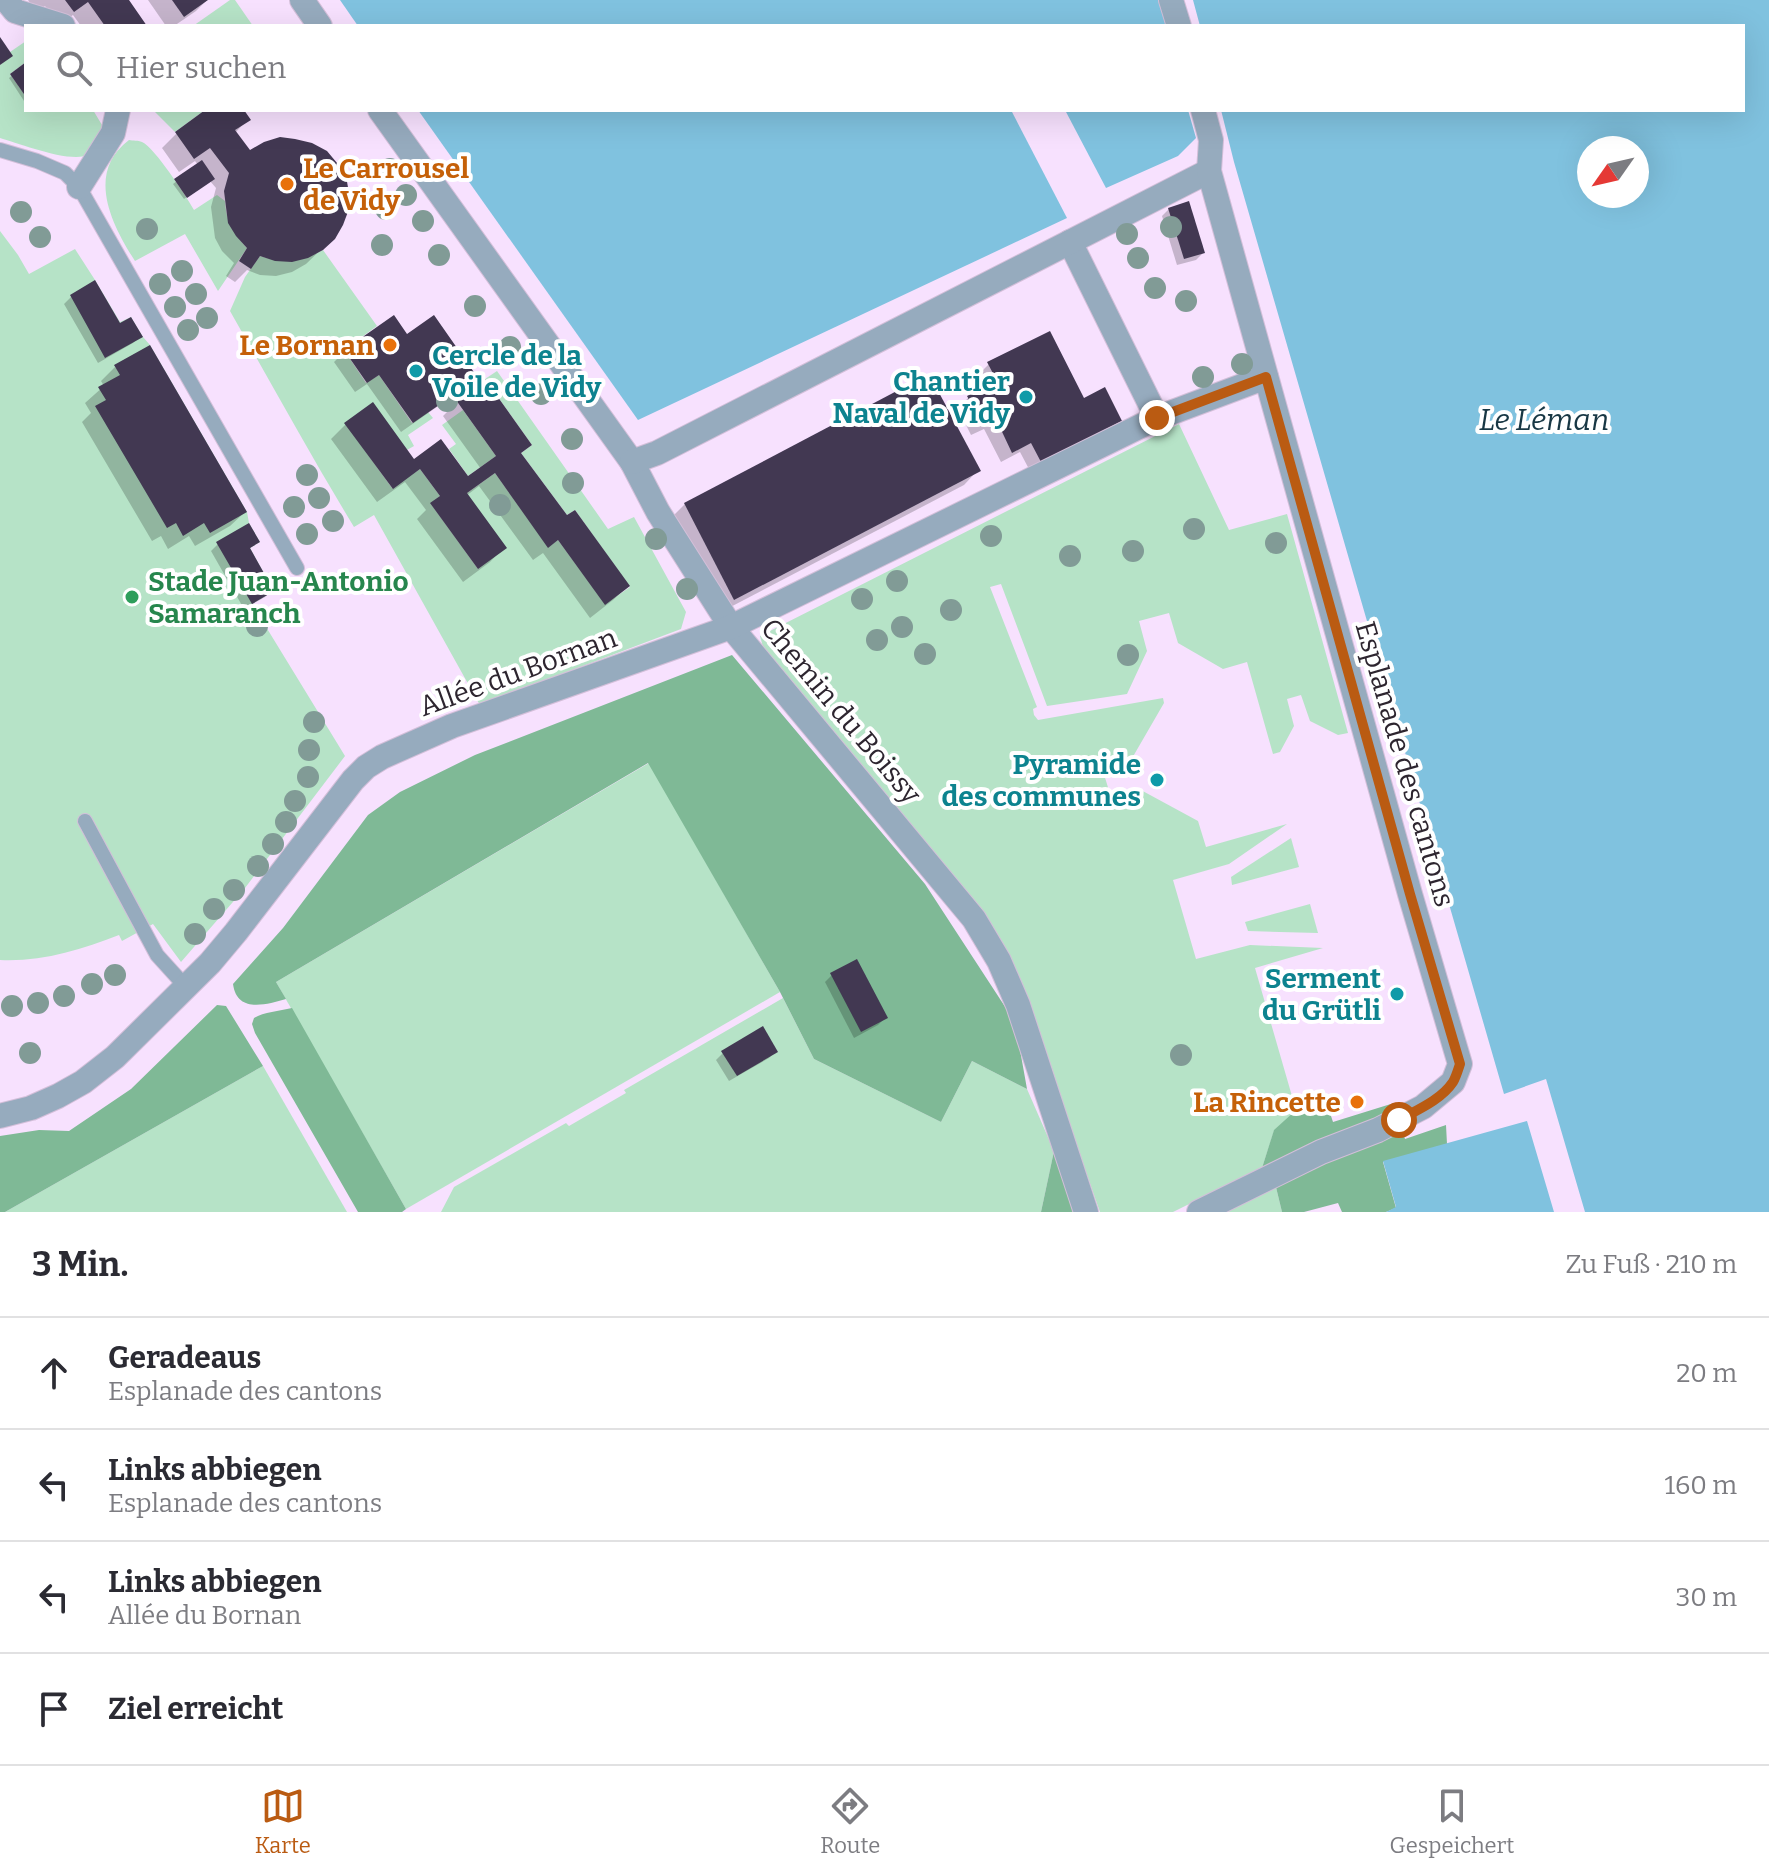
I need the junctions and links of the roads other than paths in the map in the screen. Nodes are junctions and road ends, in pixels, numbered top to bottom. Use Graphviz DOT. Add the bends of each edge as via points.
graph roads {
  1 [pos="6,0"];
  2 [pos="302,0"];
  3 [pos="1171,0"];
  4 [pos="57,24"];
  5 [pos="319,24"];
  6 [pos="1178,24"];
  7 [pos="118,112"];
  8 [pos="381,112"];
  9 [pos="1204,112"];
  10 [pos="0,150"];
  11 [pos="1209,171"];
  12 [pos="79,187"];
  13 [pos="1070,242"];
  14 [pos="1269,387"];
  15 [pos="1157,418"];
  16 [pos="632,462"];
  17 [pos="297,568"];
  18 [pos="731,627"];
  19 [pos="85,821"];
  20 [pos="186,987"];
  21 [pos="0,1116"];
  22 [pos="1086,1212"];
  23 [pos="1199,1212"];
  1 -- 4 [label="street" via="15,11"];
  2 -- 5 [label="street"];
  3 -- 6 [label="street"];
  7 -- 12 [label="street" via="113,133"];
  8 -- 16 [label="street"];
  9 -- 11 [label="street" via="1211,140"];
  10 -- 12 [label="lane" via="65,173"];
  11 -- 13 [label="street"];
  11 -- 14 [label="street"];
  12 -- 17 [label="lane"];
  13 -- 15 [label="street"];
  13 -- 16 [label="street"];
  14 -- 15 [label="street, Allée du Bornan"];
  14 -- 23 [label="street, Esplanade des cantons" via="1460,1064 1453,1082 1423,1107"];
  15 -- 18 [label="street, Allée du Bornan"];
  16 -- 18 [label="street, Chemin du Boissy"];
  18 -- 20 [label="street, Allée du Bornan" via="452,726 366,767"];
  18 -- 22 [label="street, Chemin du Boissy" via="981,929 1018,1005"];
  19 -- 20 [label="lane" via="157,955"];
  20 -- 21 [label="street, Allée du Bornan" via="83,1082 31,1108"];
}
